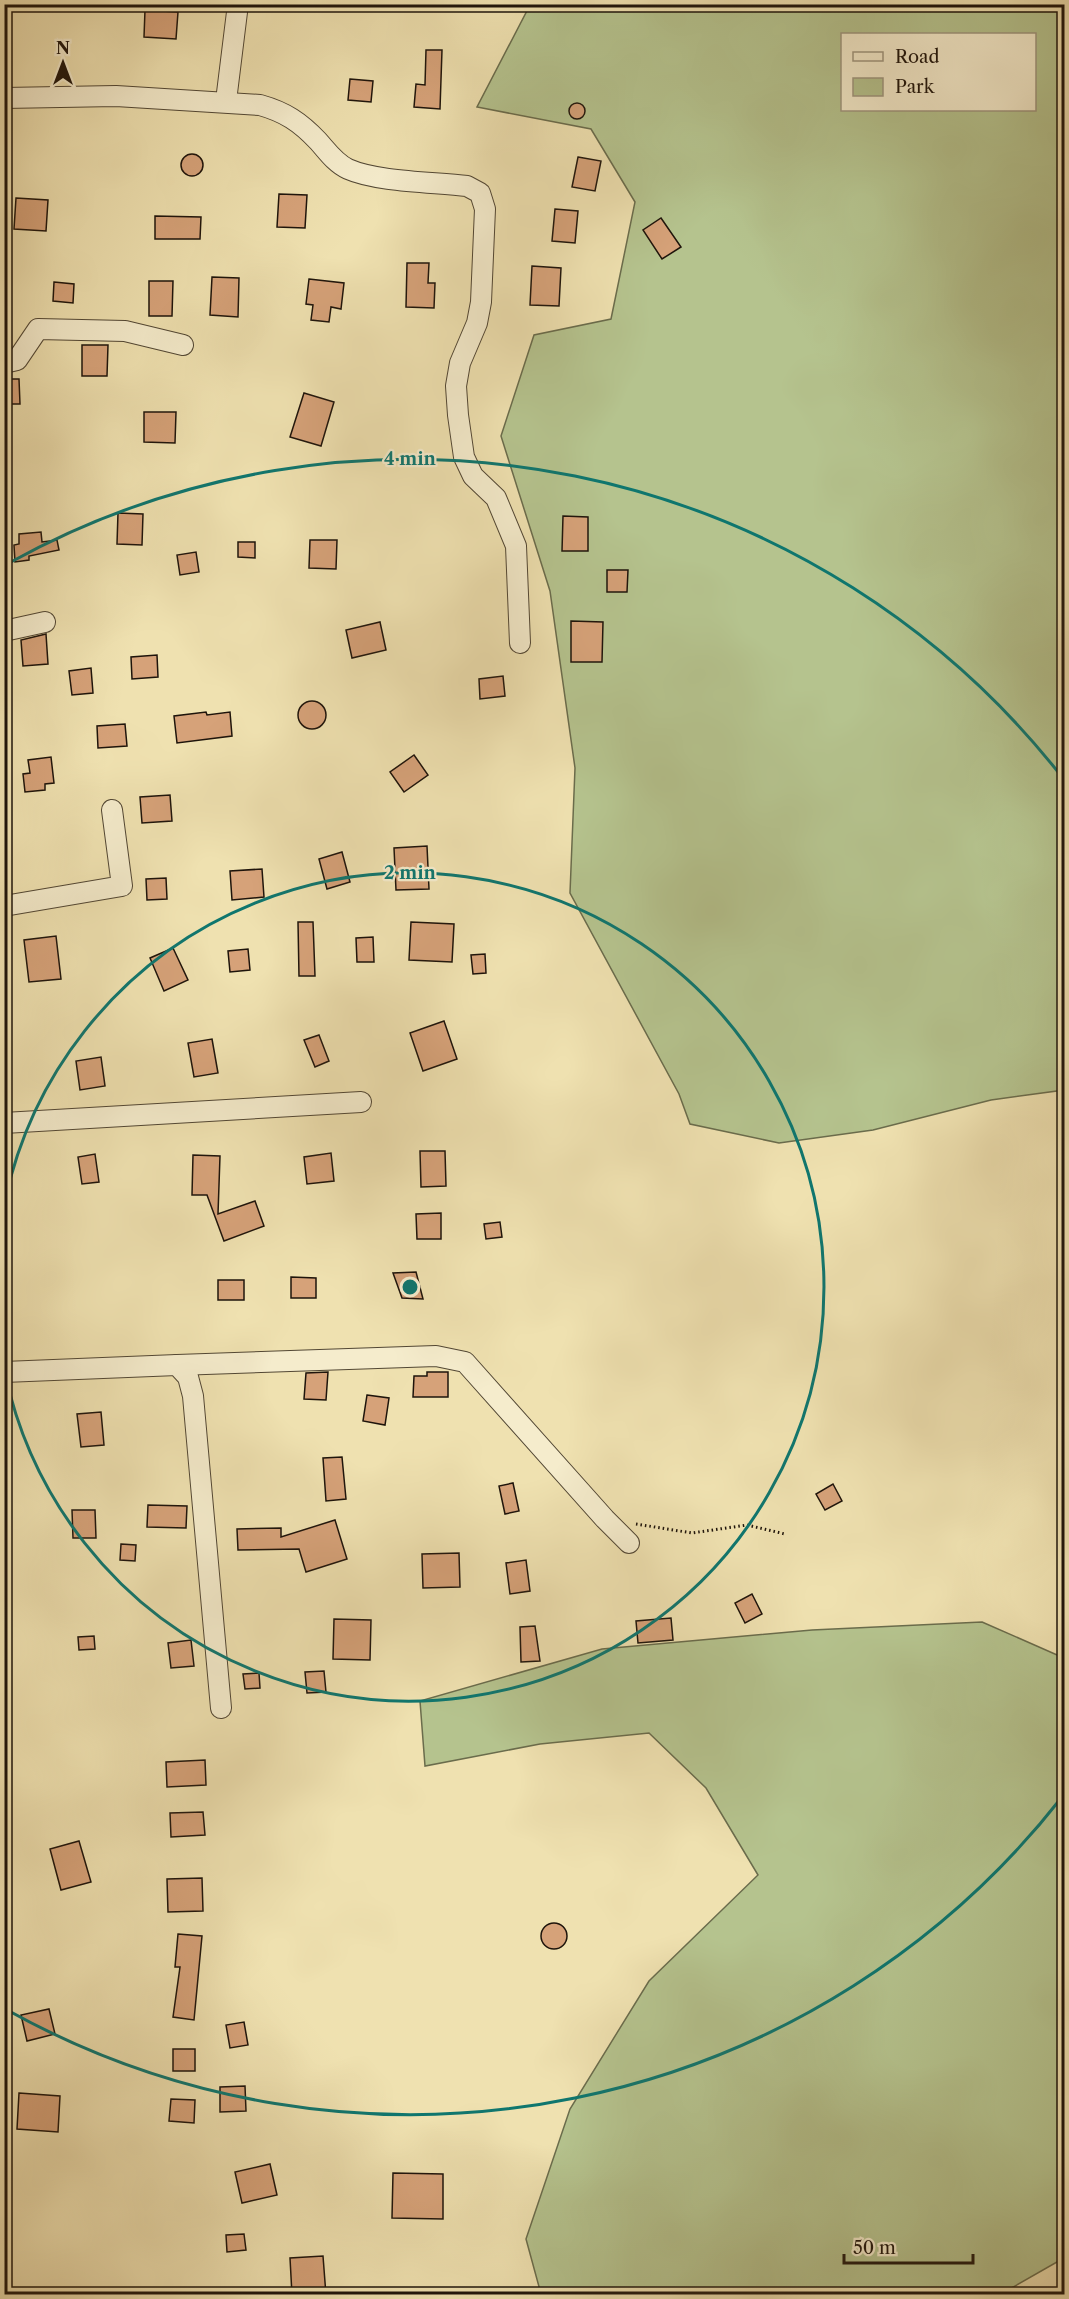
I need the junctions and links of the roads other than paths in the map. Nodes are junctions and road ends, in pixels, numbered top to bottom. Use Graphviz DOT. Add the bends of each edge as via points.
graph roads {
  1 [pos="238,4"];
  2 [pos="4,98"];
  3 [pos="226,101"];
  4 [pos="183,345"];
  5 [pos="4,363"];
  6 [pos="45,622"];
  7 [pos="4,631"];
  8 [pos="520,643"];
  9 [pos="112,810"];
  10 [pos="4,906"];
  11 [pos="361,1102"];
  12 [pos="4,1123"];
  13 [pos="177,1365"];
  14 [pos="4,1372"];
  15 [pos="629,1543"];
  16 [pos="221,1708"];
  1 -- 3 [label="street"];
  2 -- 3 [label="street" via="116,96"];
  3 -- 8 [label="street" via="282,111 347,168 371,175 467,186 480,193 484,209 481,302 477,323 460,363 456,386 458,415 464,457 473,476 496,498 516,546"];
  4 -- 5 [label="street" via="125,331 38,329 17,360"];
  6 -- 7 [label="street"];
  9 -- 10 [label="street" via="122,886"];
  11 -- 12 [label="street"];
  13 -- 14 [label="street"];
  13 -- 15 [label="street" via="436,1356 465,1362"];
  13 -- 16 [label="street" via="188,1377 193,1396"];
}
